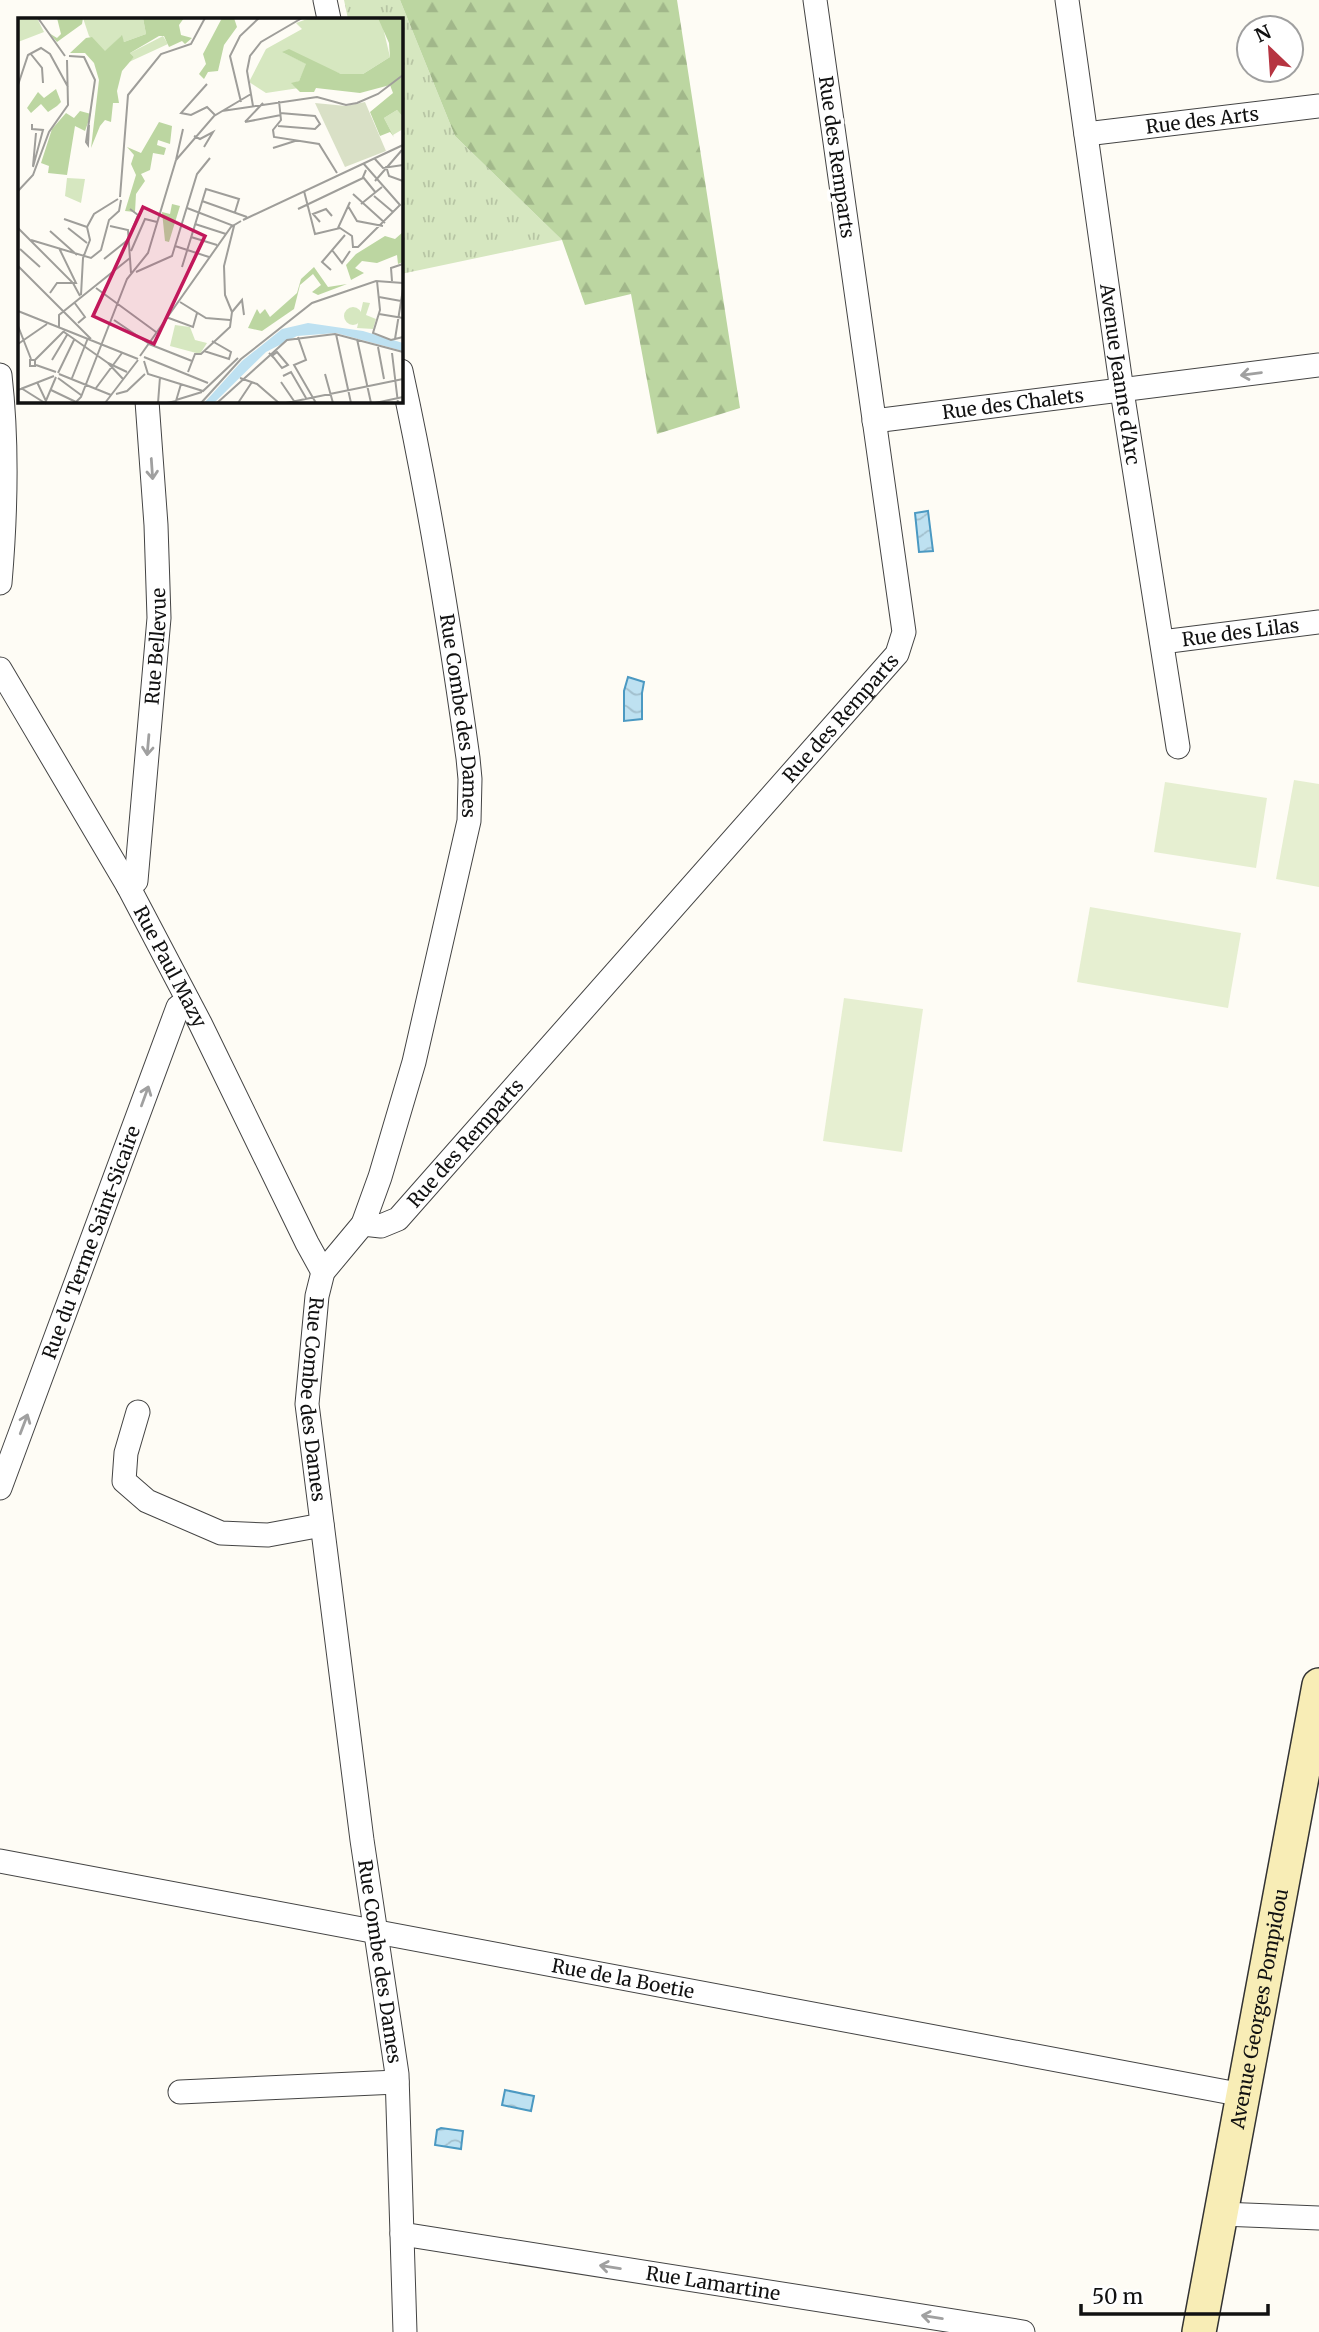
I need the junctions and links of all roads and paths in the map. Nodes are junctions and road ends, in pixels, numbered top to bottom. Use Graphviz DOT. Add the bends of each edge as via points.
graph roads {
  1 [pos="326,0"];
  2 [pos="815,0"];
  3 [pos="1067,0"];
  4 [pos="330,18"];
  5 [pos="1319,106"];
  6 [pos="1086,134"];
  7 [pos="1319,365"];
  8 [pos="0,375"];
  9 [pos="402,376"];
  10 [pos="1122,391"];
  11 [pos="147,402"];
  12 [pos="874,422"];
  13 [pos="0,583"];
  14 [pos="1319,622"];
  15 [pos="1162,642"];
  16 [pos="1,675"];
  17 [pos="1178,747"];
  18 [pos="128,886"];
  19 [pos="188,1001"];
  20 [pos="363,1224"];
  21 [pos="323,1272"];
  22 [pos="138,1412"];
  23 [pos="0,1488"];
  24 [pos="322,1525"];
  25 [pos="1319,1685"];
  26 [pos="1312,1762"];
  27 [pos="0,1861"];
  28 [pos="376,1931"];
  29 [pos="397,2082"];
  30 [pos="180,2092"];
  31 [pos="1243,2095"];
  32 [pos="1221,2214"];
  33 [pos="1319,2218"];
  34 [pos="402,2234"];
  35 [pos="405,2332"];
  36 [pos="1023,2332"];
  37 [pos="1199,2332"];
  1 -- 4 [label="street"];
  2 -- 12 [label="street, Rue des Remparts"];
  3 -- 6 [label="street, Avenue Jeanne d'Arc"];
  5 -- 6 [label="street, Rue des Arts"];
  6 -- 10 [label="street, Avenue Jeanne d'Arc"];
  7 -- 10 [label="street, Rue des Chalets, one-way"];
  8 -- 13 [label="street" via="6,510"];
  9 -- 20 [label="street, Rue Combe des Dames" via="449,616 470,769 469,821 414,1062"];
  10 -- 12 [label="street, Rue des Chalets"];
  10 -- 15 [label="street, Avenue Jeanne d'Arc"];
  11 -- 18 [label="street, Rue Bellevue, one-way" via="159,618 136,881"];
  12 -- 20 [label="street, Rue des Remparts" via="904,632 897,654 398,1219 381,1226"];
  14 -- 15 [label="street, Rue des Lilas"];
  15 -- 17 [label="street, Avenue Jeanne d'Arc"];
  16 -- 18 [label="street, Rue Paul Mazy"];
  18 -- 19 [label="street, Rue Paul Mazy"];
  19 -- 21 [label="street, Rue Paul Mazy"];
  23 -- 19 [label="street, Rue du Terme Saint-Sicaire, one-way" via="178,1007"];
  20 -- 21 [label="street, Rue Combe des Dames"];
  21 -- 24 [label="street, Rue Combe des Dames" via="307,1404"];
  22 -- 24 [label="street" via="126,1452 124,1481 147,1501 221,1533 268,1535"];
  24 -- 28 [label="street, Rue Combe des Dames"];
  25 -- 26 [label="main road, Avenue Georges Pompidou"];
  26 -- 31 [label="main road, Avenue Georges Pompidou"];
  27 -- 28 [label="street, Rue de la Boetie"];
  28 -- 29 [label="street, Rue Combe des Dames"];
  28 -- 31 [label="street, Rue de la Boetie"];
  29 -- 30 [label="street"];
  29 -- 34 [label="street, Rue Combe des Dames"];
  31 -- 32 [label="main road, Avenue Georges Pompidou"];
  32 -- 33 [label="street"];
  32 -- 37 [label="main road, Avenue Georges Pompidou"];
  34 -- 35 [label="street, Rue Combe des Dames"];
  36 -- 34 [label="street, Rue Lamartine, one-way"];
}
